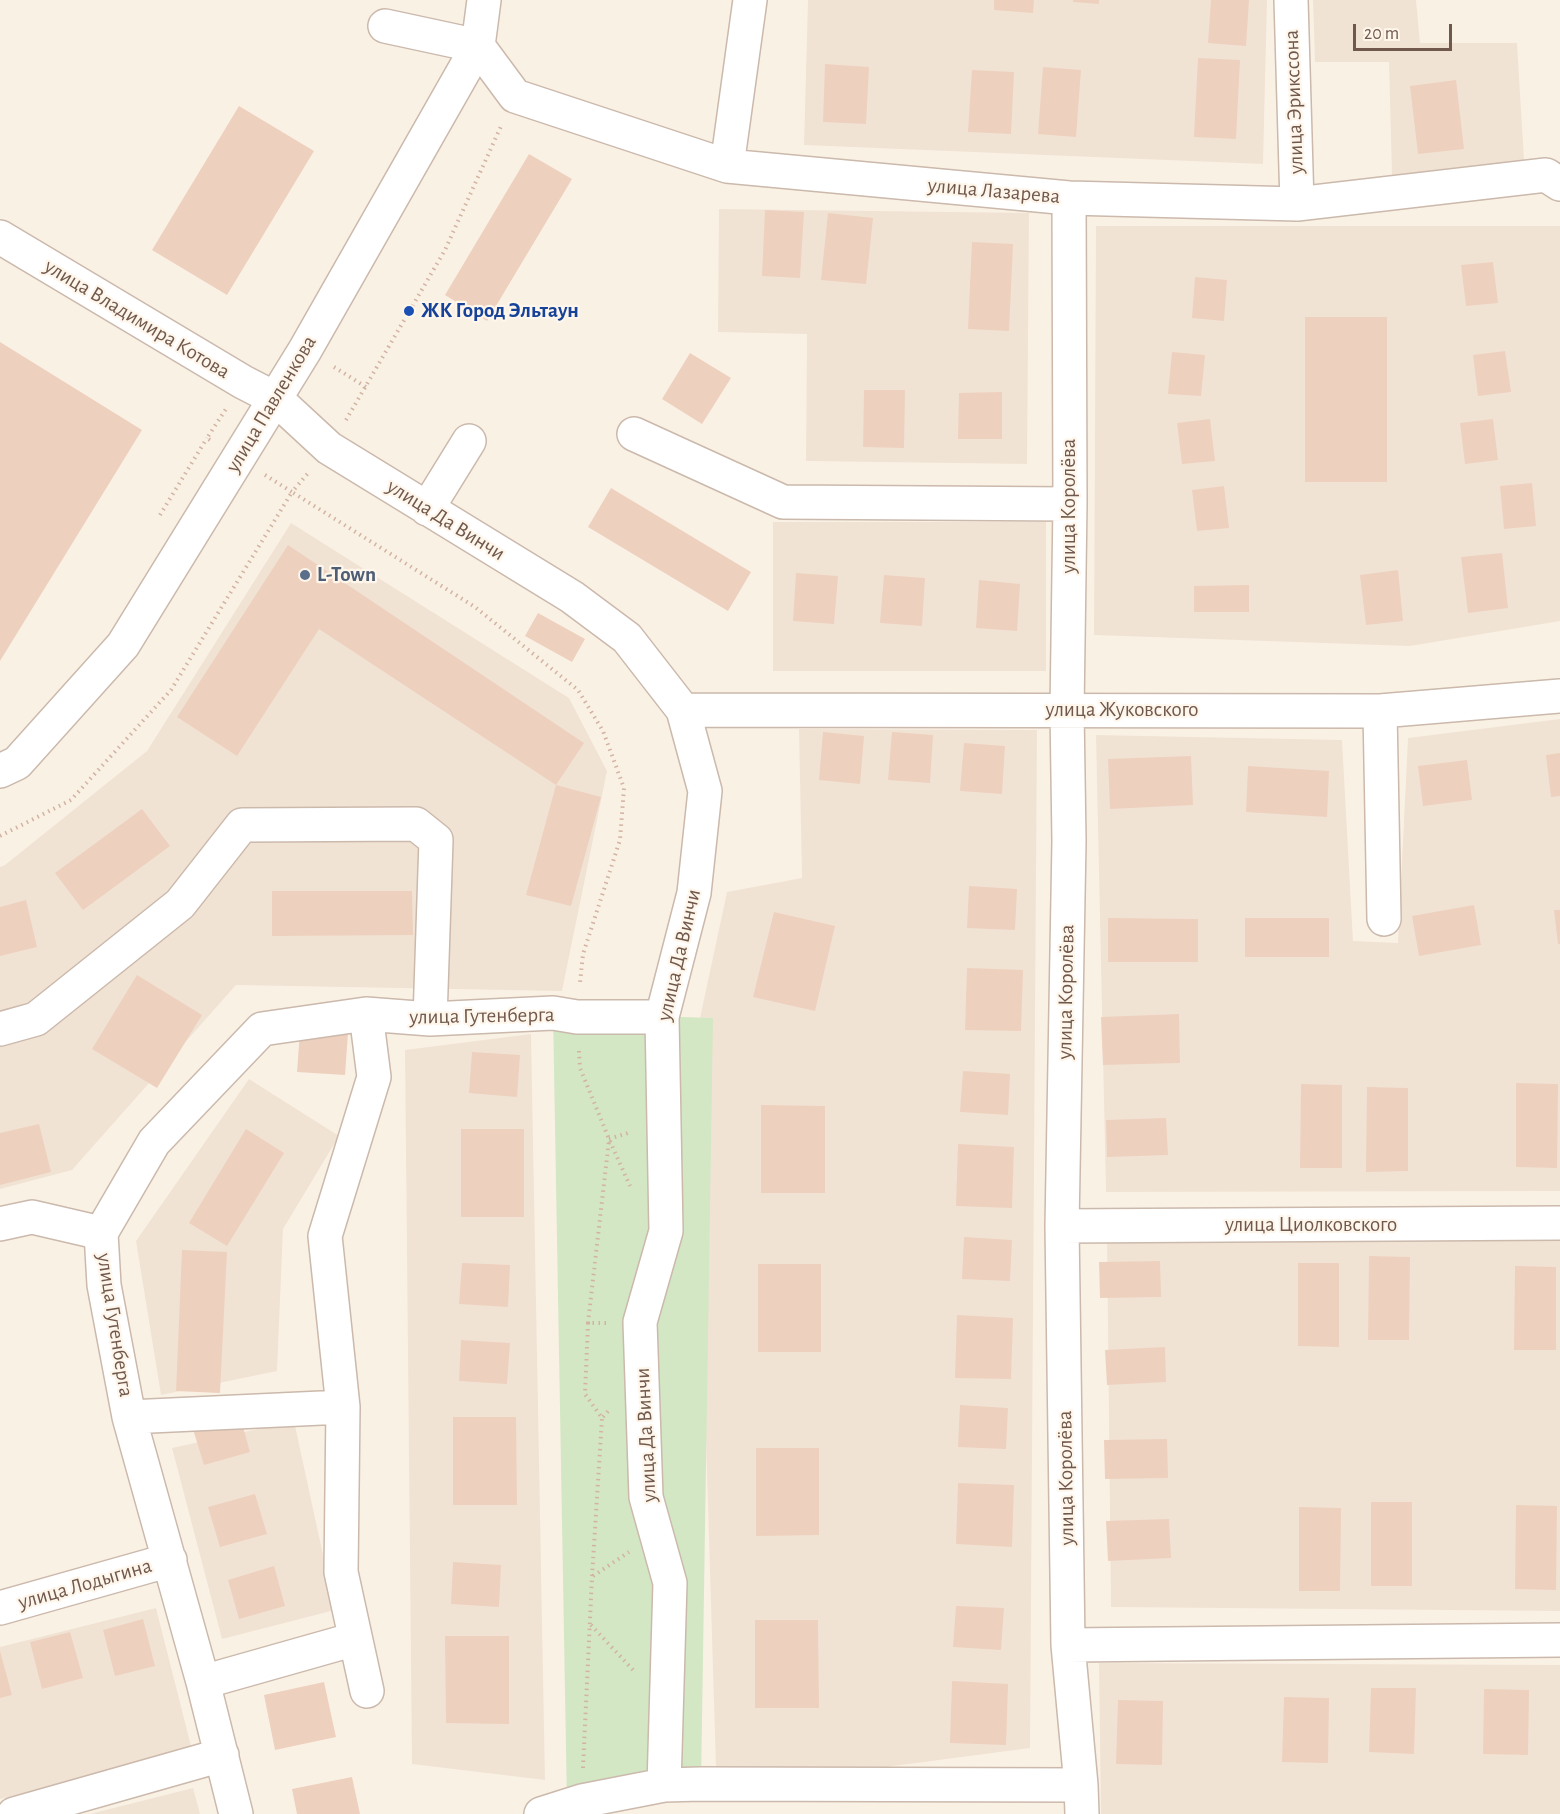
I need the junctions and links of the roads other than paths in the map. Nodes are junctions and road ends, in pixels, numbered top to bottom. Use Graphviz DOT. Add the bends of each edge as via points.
graph roads {
  1 [pos="484,0"];
  2 [pos="750,0"];
  3 [pos="1291,0"];
  4 [pos="385,26"];
  5 [pos="478,45"];
  6 [pos="727,166"];
  7 [pos="1553,179"];
  8 [pos="1069,198"];
  9 [pos="1298,204"];
  10 [pos="0,237"];
  11 [pos="276,399"];
  12 [pos="634,434"];
  13 [pos="469,441"];
  14 [pos="1070,504"];
  15 [pos="427,509"];
  16 [pos="1560,696"];
  17 [pos="684,710"];
  18 [pos="1067,710"];
  19 [pos="1380,711"];
  20 [pos="0,771"];
  21 [pos="1384,919"];
  22 [pos="366,1014"];
  23 [pos="662,1017"];
  24 [pos="430,1019"];
  25 [pos="0,1029"];
  26 [pos="1560,1223"];
  27 [pos="0,1224"];
  28 [pos="1062,1226"];
  29 [pos="101,1233"];
  30 [pos="343,1407"];
  31 [pos="129,1418"];
  32 [pos="170,1560"];
  33 [pos="0,1608"];
  34 [pos="355,1639"];
  35 [pos="1560,1640"];
  36 [pos="1068,1645"];
  37 [pos="203,1682"];
  38 [pos="367,1691"];
  39 [pos="222,1755"];
  40 [pos="655,1796"];
  41 [pos="1081,1800"];
  42 [pos="14,1814"];
  43 [pos="236,1814"];
  44 [pos="541,1814"];
  1 -- 5 [label="street, улица Павленкова"];
  2 -- 6 [label="street"];
  3 -- 9 [label="street, улица Эрикссона"];
  4 -- 5 [label="street"];
  5 -- 6 [label="street, улица Лазарева" via="515,96"];
  5 -- 11 [label="street, улица Павленкова"];
  6 -- 8 [label="street, улица Лазарева"];
  7 -- 9 [label="street, улица Лазарева"];
  8 -- 9 [label="street, улица Лазарева"];
  8 -- 14 [label="street, улица Королёва"];
  10 -- 11 [label="street, улица Владимира Котова"];
  11 -- 15 [label="street, улица Да Винчи" via="329,448"];
  11 -- 20 [label="street, улица Павленкова" via="123,645 17,763"];
  12 -- 14 [label="street" via="783,502"];
  13 -- 15 [label="street"];
  14 -- 18 [label="street, улица Королёва"];
  15 -- 17 [label="street, улица Да Винчи" via="572,597 627,638"];
  16 -- 19 [label="street, улица Жуковского"];
  17 -- 18 [label="street, улица Жуковского"];
  17 -- 23 [label="street, улица Да Винчи" via="705,791 694,893"];
  18 -- 19 [label="street, улица Жуковского"];
  18 -- 28 [label="street, улица Королёва" via="1069,841"];
  19 -- 21 [label="street"];
  22 -- 24 [label="street, улица Гутенберга"];
  22 -- 29 [label="street, улица Гутенберга" via="262,1029 154,1142"];
  22 -- 30 [label="street" via="374,1077 325,1236"];
  23 -- 24 [label="street, улица Гутенберга" via="577,1017 553,1013"];
  23 -- 40 [label="street, улица Да Винчи" via="666,1231 640,1322 646,1497 670,1583 667,1707"];
  24 -- 25 [label="street" via="436,840 416,824 242,825 180,904 36,1019"];
  26 -- 28 [label="street, улица Циолковского"];
  27 -- 29 [label="street" via="32,1217"];
  28 -- 36 [label="street, улица Королёва"];
  29 -- 31 [label="street, улица Гутенберга" via="104,1285"];
  30 -- 31 [label="street"];
  30 -- 34 [label="street" via="341,1572"];
  31 -- 32 [label="street, улица Гутенберга"];
  32 -- 33 [label="street, улица Лодыгина"];
  32 -- 37 [label="street, улица Гутенберга"];
  34 -- 37 [label="street"];
  34 -- 38 [label="street"];
  35 -- 36 [label="street"];
  36 -- 41 [label="street, улица Королёва"];
  37 -- 39 [label="street, улица Гутенберга"];
  39 -- 42 [label="street"];
  39 -- 43 [label="street, улица Гутенберга"];
  40 -- 41 [label="street" via="701,1784"];
  40 -- 44 [label="street" via="582,1801"];
}
